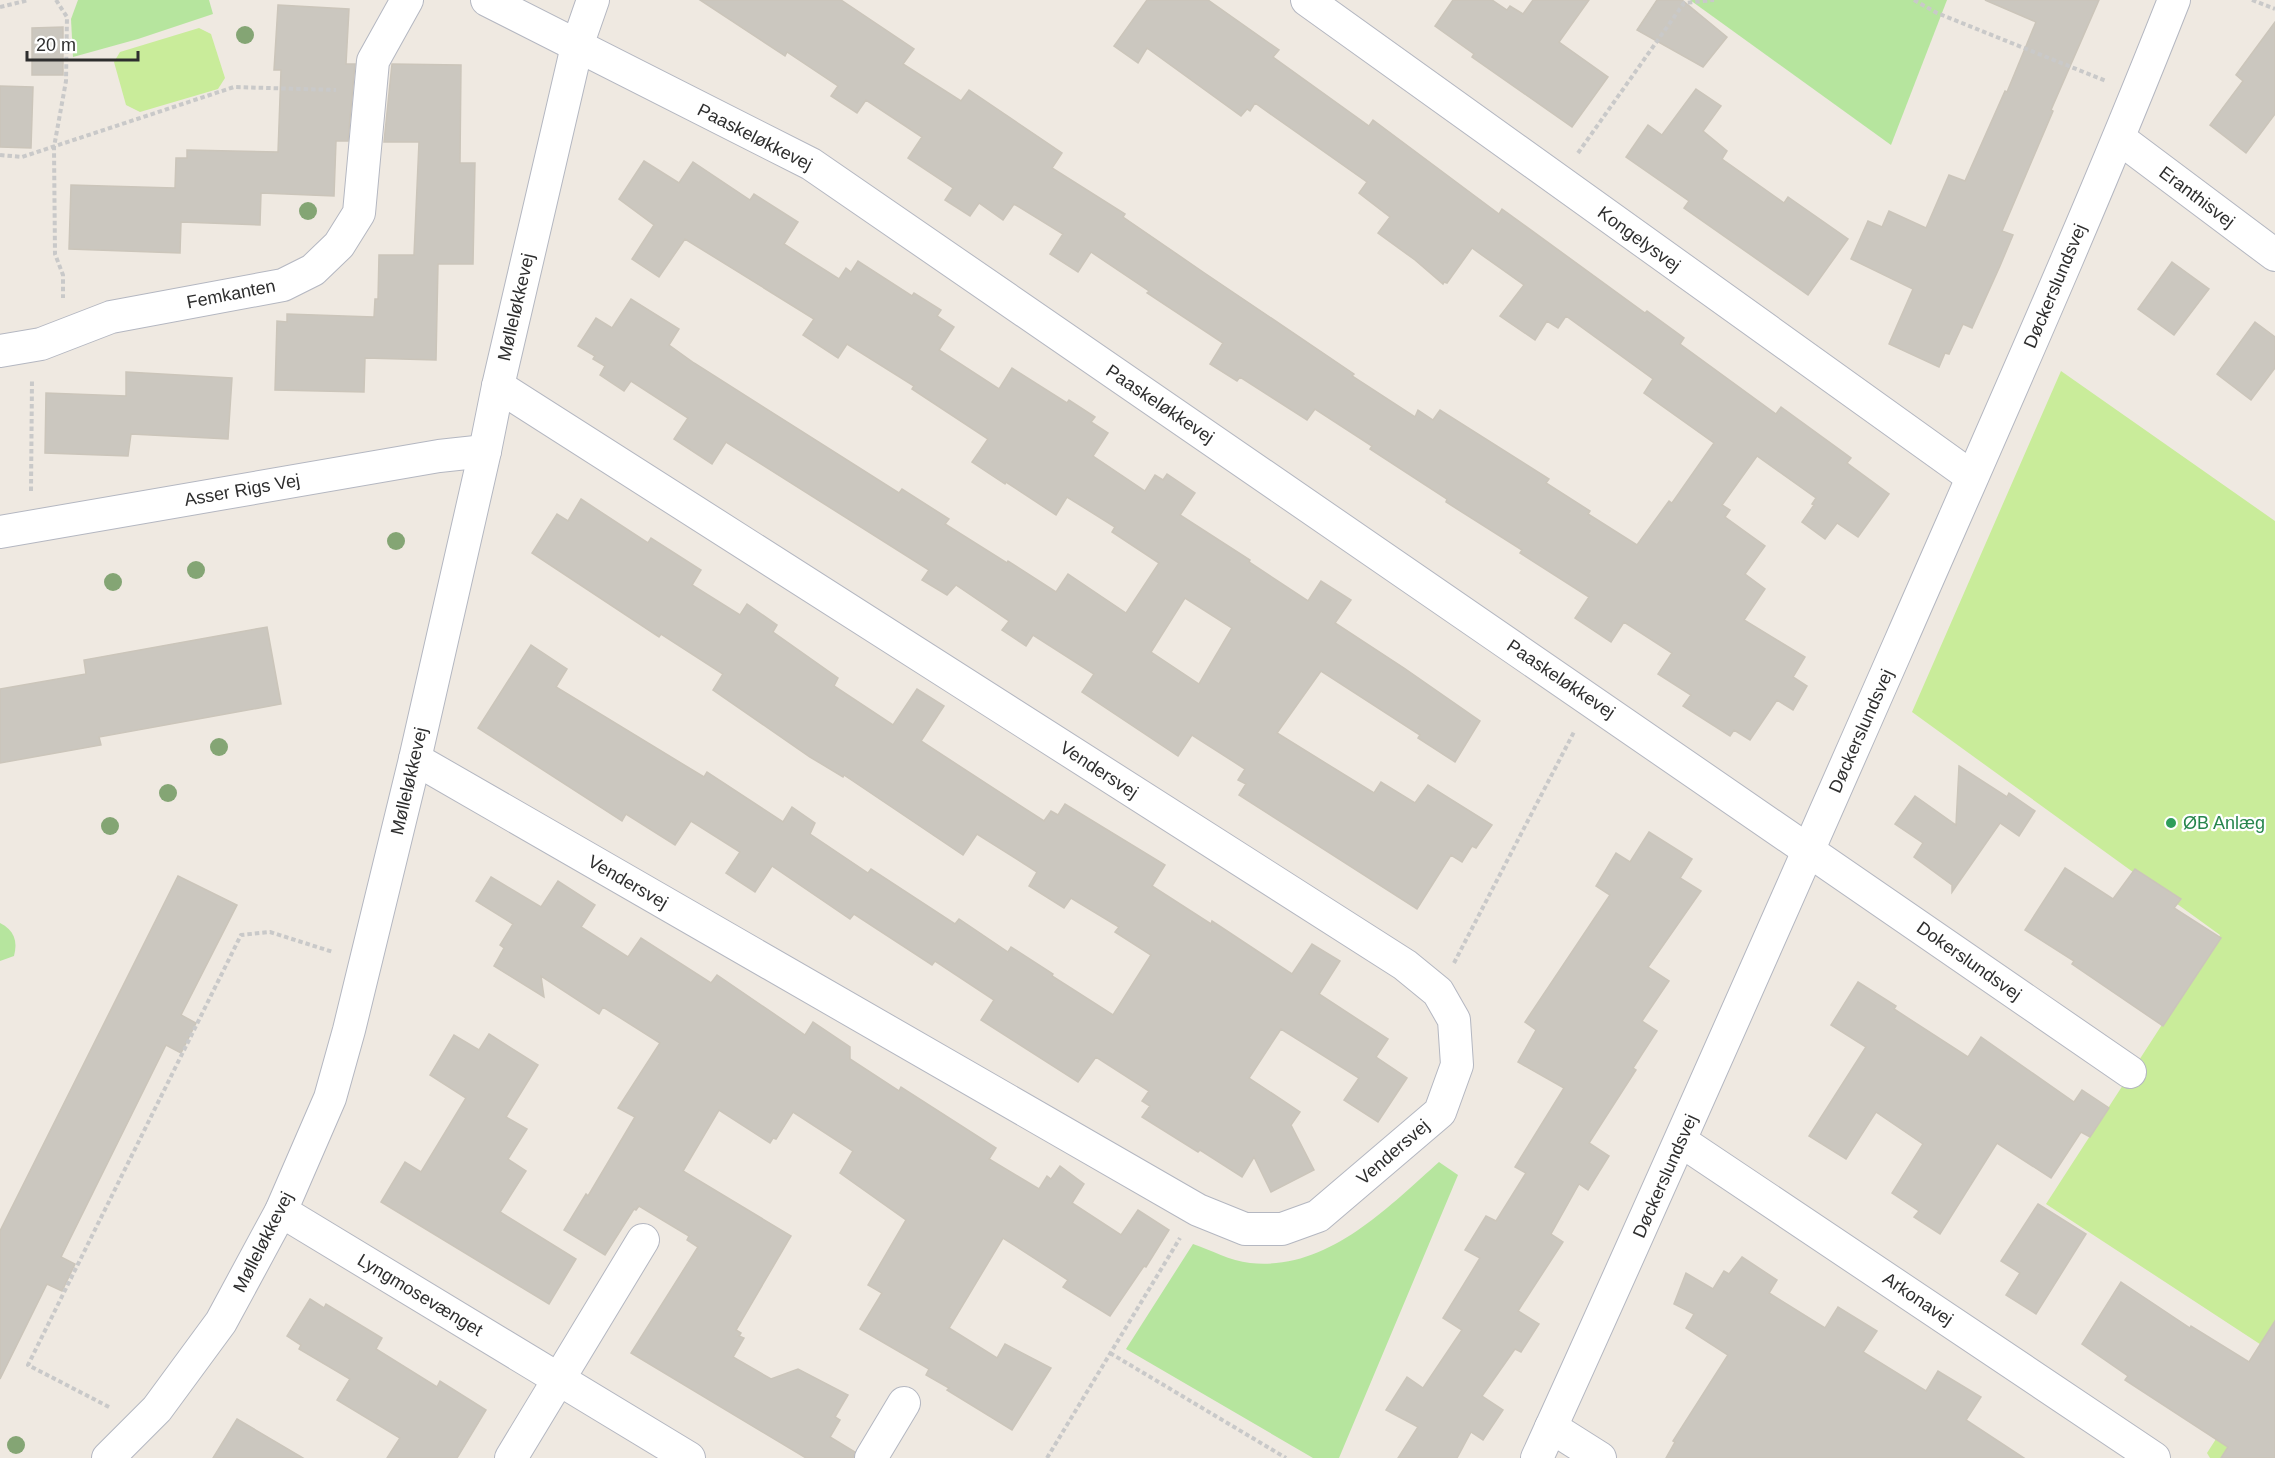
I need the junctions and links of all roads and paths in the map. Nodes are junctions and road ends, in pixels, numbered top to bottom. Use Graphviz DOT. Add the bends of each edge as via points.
graph roads {
  1 [pos="29,0"];
  2 [pos="56,0"];
  3 [pos="407,0"];
  4 [pos="488,0"];
  5 [pos="593,0"];
  6 [pos="1307,0"];
  7 [pos="1714,0"];
  8 [pos="1914,0"];
  9 [pos="2174,0"];
  10 [pos="2252,0"];
  11 [pos="0,7"];
  12 [pos="2275,9"];
  13 [pos="577,46"];
  14 [pos="370,92"];
  15 [pos="2137,93"];
  16 [pos="2119,138"];
  17 [pos="54,147"];
  18 [pos="0,155"];
  19 [pos="1558,180"];
  20 [pos="2275,255"];
  21 [pos="63,335"];
  22 [pos="33,345"];
  23 [pos="0,351"];
  24 [pos="498,386"];
  25 [pos="485,451"];
  26 [pos="1972,477"];
  27 [pos="31,526"];
  28 [pos="0,532"];
  29 [pos="1591,700"];
  30 [pos="415,759"];
  31 [pos="1809,850"];
  32 [pos="365,961"];
  33 [pos="1438,993"];
  34 [pos="2130,1072"];
  35 [pos="1681,1141"];
  36 [pos="1198,1210"];
  37 [pos="281,1211"];
  38 [pos="643,1240"];
  39 [pos="1110,1353"];
  40 [pos="559,1379"];
  41 [pos="904,1403"];
  42 [pos="142,1424"];
  43 [pos="1551,1427"];
  44 [pos="108,1458"];
  45 [pos="511,1458"];
  46 [pos="689,1458"];
  47 [pos="871,1458"];
  48 [pos="1047,1458"];
  49 [pos="1286,1458"];
  50 [pos="1537,1458"];
  51 [pos="1600,1458"];
  52 [pos="2154,1458"];
  1 -- 11 [label="path"];
  2 -- 17 [label="path" via="67,17 66,81"];
  3 -- 14 [label="street, Femkanten" via="373,61"];
  4 -- 13 [label="street, Paaskeløkkevej"];
  5 -- 13 [label="street, Mølleløkkevej"];
  6 -- 19 [label="street, Kongelysvej"];
  7 -- 19 [label="path" via="1684,3"];
  8 -- 15 [label="path" via="1936,13"];
  9 -- 15 [label="street, Døckerslundsvej"];
  10 -- 12 [label="path"];
  13 -- 24 [label="street, Mølleløkkevej"];
  13 -- 29 [label="street, Paaskeløkkevej" via="811,164"];
  14 -- 17 [label="path" via="234,87"];
  14 -- 21 [label="street, Femkanten" via="359,213 339,245 313,270 283,285 111,317"];
  15 -- 16 [label="street, Døckerslundsvej"];
  16 -- 20 [label="street, Eranthisvej"];
  16 -- 26 [label="street, Døckerslundsvej"];
  17 -- 18 [label="path" via="22,157"];
  17 -- 21 [label="path" via="55,254 63,275"];
  19 -- 26 [label="street, Kongelysvej"];
  21 -- 22 [label="street, Femkanten"];
  22 -- 23 [label="street, Femkanten"];
  22 -- 27 [label="path"];
  24 -- 25 [label="street, Mølleløkkevej"];
  24 -- 33 [label="street, Vendersvej" via="1405,965"];
  25 -- 27 [label="street, Asser Rigs Vej"];
  25 -- 30 [label="street, Mølleløkkevej"];
  26 -- 31 [label="street, Døckerslundsvej"];
  27 -- 28 [label="street, Asser Rigs Vej"];
  29 -- 31 [label="street, Paaskeløkkevej"];
  29 -- 33 [label="path"];
  30 -- 32 [label="street, Mølleløkkevej"];
  30 -- 36 [label="street, Vendersvej"];
  31 -- 34 [label="street, Dokerslundsvej"];
  31 -- 35 [label="street, Døckerslundsvej"];
  32 -- 37 [label="street, Mølleløkkevej" via="330,1098"];
  32 -- 42 [label="path" via="270,932 241,935 28,1365"];
  33 -- 36 [label="street, Vendersvej" via="1454,1020 1457,1065 1440,1112 1318,1216 1282,1229 1245,1229"];
  35 -- 43 [label="street, Døckerslundsvej"];
  35 -- 52 [label="street, Arkonavej"];
  36 -- 39 [label="path"];
  37 -- 40 [label="street, Lyngmosevænget"];
  37 -- 42 [label="street, Mølleløkkevej" via="220,1322"];
  38 -- 40 [label="street"];
  39 -- 48 [label="path"];
  39 -- 49 [label="path"];
  40 -- 45 [label="street"];
  40 -- 46 [label="street, Lyngmosevænget"];
  41 -- 47 [label="street"];
  42 -- 44 [label="street, Mølleløkkevej"];
  43 -- 50 [label="street, Døckerslundsvej"];
  43 -- 51 [label="street"];
}
